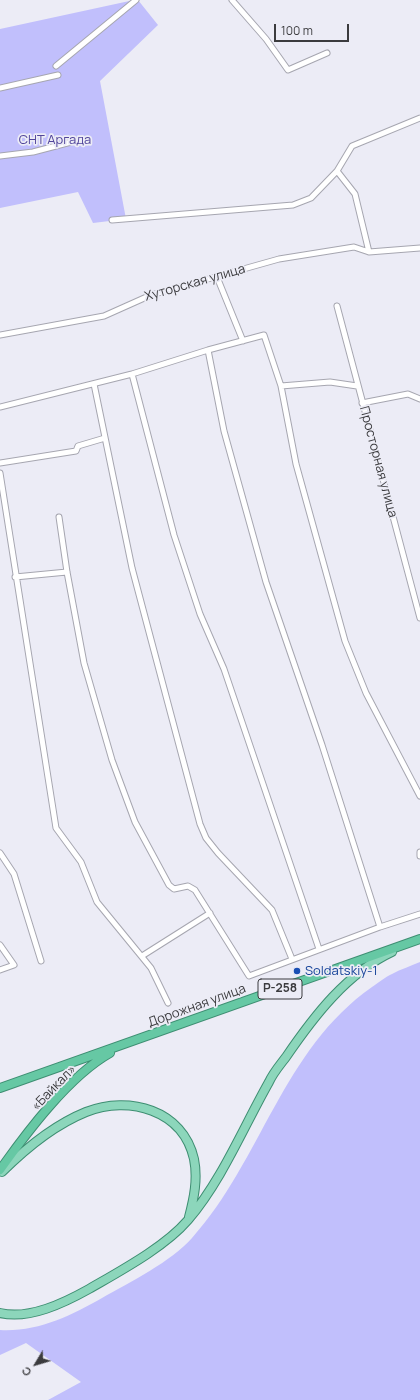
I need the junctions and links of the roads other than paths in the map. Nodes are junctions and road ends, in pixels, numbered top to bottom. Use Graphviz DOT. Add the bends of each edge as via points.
graph roads {
  1 [pos="136,0"];
  2 [pos="232,0"];
  3 [pos="326,53"];
  4 [pos="56,66"];
  5 [pos="58,75"];
  6 [pos="0,88"];
  7 [pos="420,118"];
  8 [pos="75,141"];
  9 [pos="0,156"];
  10 [pos="337,171"];
  11 [pos="112,220"];
  12 [pos="420,248"];
  13 [pos="369,252"];
  14 [pos="217,277"];
  15 [pos="337,306"];
  16 [pos="0,335"];
  17 [pos="243,341"];
  18 [pos="208,350"];
  19 [pos="132,374"];
  20 [pos="94,384"];
  21 [pos="281,386"];
  22 [pos="357,386"];
  23 [pos="420,398"];
  24 [pos="362,403"];
  25 [pos="0,407"];
  26 [pos="105,438"];
  27 [pos="0,463"];
  28 [pos="0,474"];
  29 [pos="59,517"];
  30 [pos="67,572"];
  31 [pos="15,577"];
  32 [pos="420,618"];
  33 [pos="420,796"];
  34 [pos="420,852"];
  35 [pos="0,853"];
  36 [pos="420,856"];
  37 [pos="210,912"];
  38 [pos="420,914"];
  39 [pos="380,927"];
  40 [pos="420,939"];
  41 [pos="0,945"];
  42 [pos="319,949"];
  43 [pos="142,956"];
  44 [pos="292,959"];
  45 [pos="41,961"];
  46 [pos="0,970"];
  47 [pos="168,1003"];
  48 [pos="140,1040"];
  49 [pos="0,1088"];
  50 [pos="0,1170"];
  51 [pos="0,1174"];
  52 [pos="187,1221"];
  53 [pos="0,1312"];
  1 -- 4 [label="street"];
  2 -- 3 [label="street" via="266,39 288,70"];
  5 -- 6 [label="street"];
  7 -- 10 [label="street" via="352,146"];
  8 -- 9 [label="street" via="33,152"];
  10 -- 11 [label="street" via="311,198 294,205"];
  10 -- 13 [label="street" via="355,194"];
  12 -- 13 [label="street, Хуторская улица"];
  13 -- 14 [label="street, Хуторская улица" via="354,247 279,259"];
  14 -- 16 [label="street, Хуторская улица" via="151,295 104,316"];
  14 -- 17 [label="street"];
  15 -- 22 [label="street, Просторная улица"];
  17 -- 18 [label="street"];
  17 -- 21 [label="street" via="264,335"];
  18 -- 19 [label="street"];
  18 -- 39 [label="street" via="224,431 266,582 322,745"];
  19 -- 20 [label="street"];
  19 -- 42 [label="street" via="174,535 200,614 224,669"];
  20 -- 25 [label="street"];
  20 -- 26 [label="street"];
  21 -- 22 [label="street" via="330,382"];
  21 -- 33 [label="street" via="296,464 346,641 366,693"];
  22 -- 24 [label="street, Просторная улица"];
  23 -- 24 [label="street" via="408,394"];
  24 -- 32 [label="street, Просторная улица"];
  26 -- 27 [label="street" via="78,446 76,451"];
  26 -- 44 [label="street" via="132,568 200,824 206,838 218,853 272,910"];
  28 -- 31 [label="street"];
  29 -- 30 [label="street"];
  30 -- 31 [label="street"];
  30 -- 37 [label="street" via="84,663 112,760 135,822 169,885 174,889 192,887"];
  31 -- 43 [label="street" via="56,828 81,862 97,902"];
  34 -- 36 [label="street"];
  35 -- 45 [label="street" via="14,874"];
  37 -- 43 [label="street"];
  37 -- 44 [label="street" via="249,976"];
  38 -- 39 [label="street"];
  39 -- 42 [label="street"];
  40 -- 48 [label="highway, Дорожная улица / Р-258"];
  40 -- 52 [label="main road" via="368,965 332,998 303,1031 270,1080 216,1179"];
  41 -- 46 [label="street" via="14,964"];
  42 -- 44 [label="street"];
  43 -- 47 [label="street" via="151,968"];
  48 -- 49 [label="highway"];
  48 -- 50 [label="highway, «Байкал» / Р-258" via="104,1057 69,1086 17,1146"];
  51 -- 52 [label="main road" via="20,1154 70,1120 104,1107 140,1106 172,1123 190,1148 194,1160 195,1187"];
  52 -- 53 [label="main road" via="162,1244 83,1292 39,1310 22,1314"];
}
